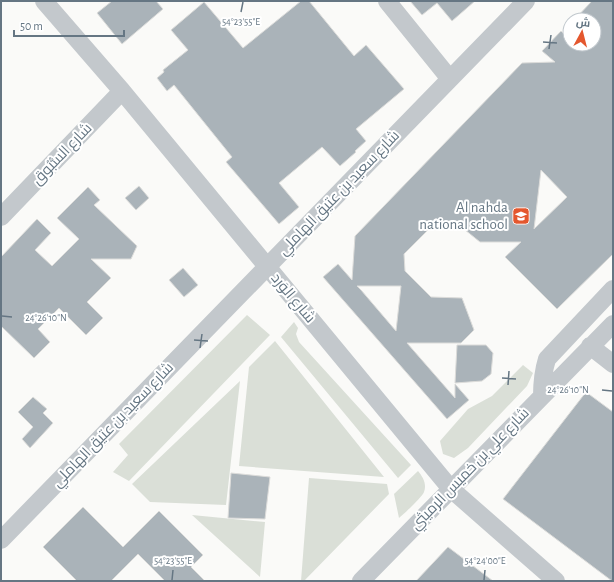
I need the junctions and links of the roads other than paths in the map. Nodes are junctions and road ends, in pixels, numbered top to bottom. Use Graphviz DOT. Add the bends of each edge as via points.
graph roads {
  1 [pos="44,1"];
  2 [pos="387,1"];
  3 [pos="526,1"];
  4 [pos="450,78"];
  5 [pos="122,92"];
  6 [pos="1,217"];
  7 [pos="267,266"];
  8 [pos="613,289"];
  9 [pos="613,324"];
  10 [pos="590,346"];
  11 [pos="613,364"];
  12 [pos="542,396"];
  13 [pos="451,489"];
  14 [pos="1,540"];
  15 [pos="361,581"];
  16 [pos="556,581"];
  1 -- 5 [label="street, شارع الوَرد"];
  2 -- 4 [label="street"];
  3 -- 4 [label="street, شارع سعيد بن عتيق الهاملي"];
  4 -- 7 [label="street, شارع سعيد بن عتيق الهاملي"];
  5 -- 6 [label="street, شارع السُّبُوق"];
  5 -- 7 [label="street, شارع الوَرد"];
  7 -- 13 [label="street, شارع الوَرد"];
  7 -- 14 [label="street, شارع سعيد بن عتيق الهاملي"];
  8 -- 12 [label="street" via="547,359 542,377"];
  9 -- 10 [label="street, شارع علي بن خميس الرميثي"];
  10 -- 11 [label="street"];
  10 -- 12 [label="street, شارع علي بن خميس الرميثي"];
  12 -- 13 [label="street, شارع علي بن خميس الرميثي"];
  13 -- 15 [label="street, شارع علي بن خميس الرميثي"];
  13 -- 16 [label="street, شارع الوَرد"];
}
